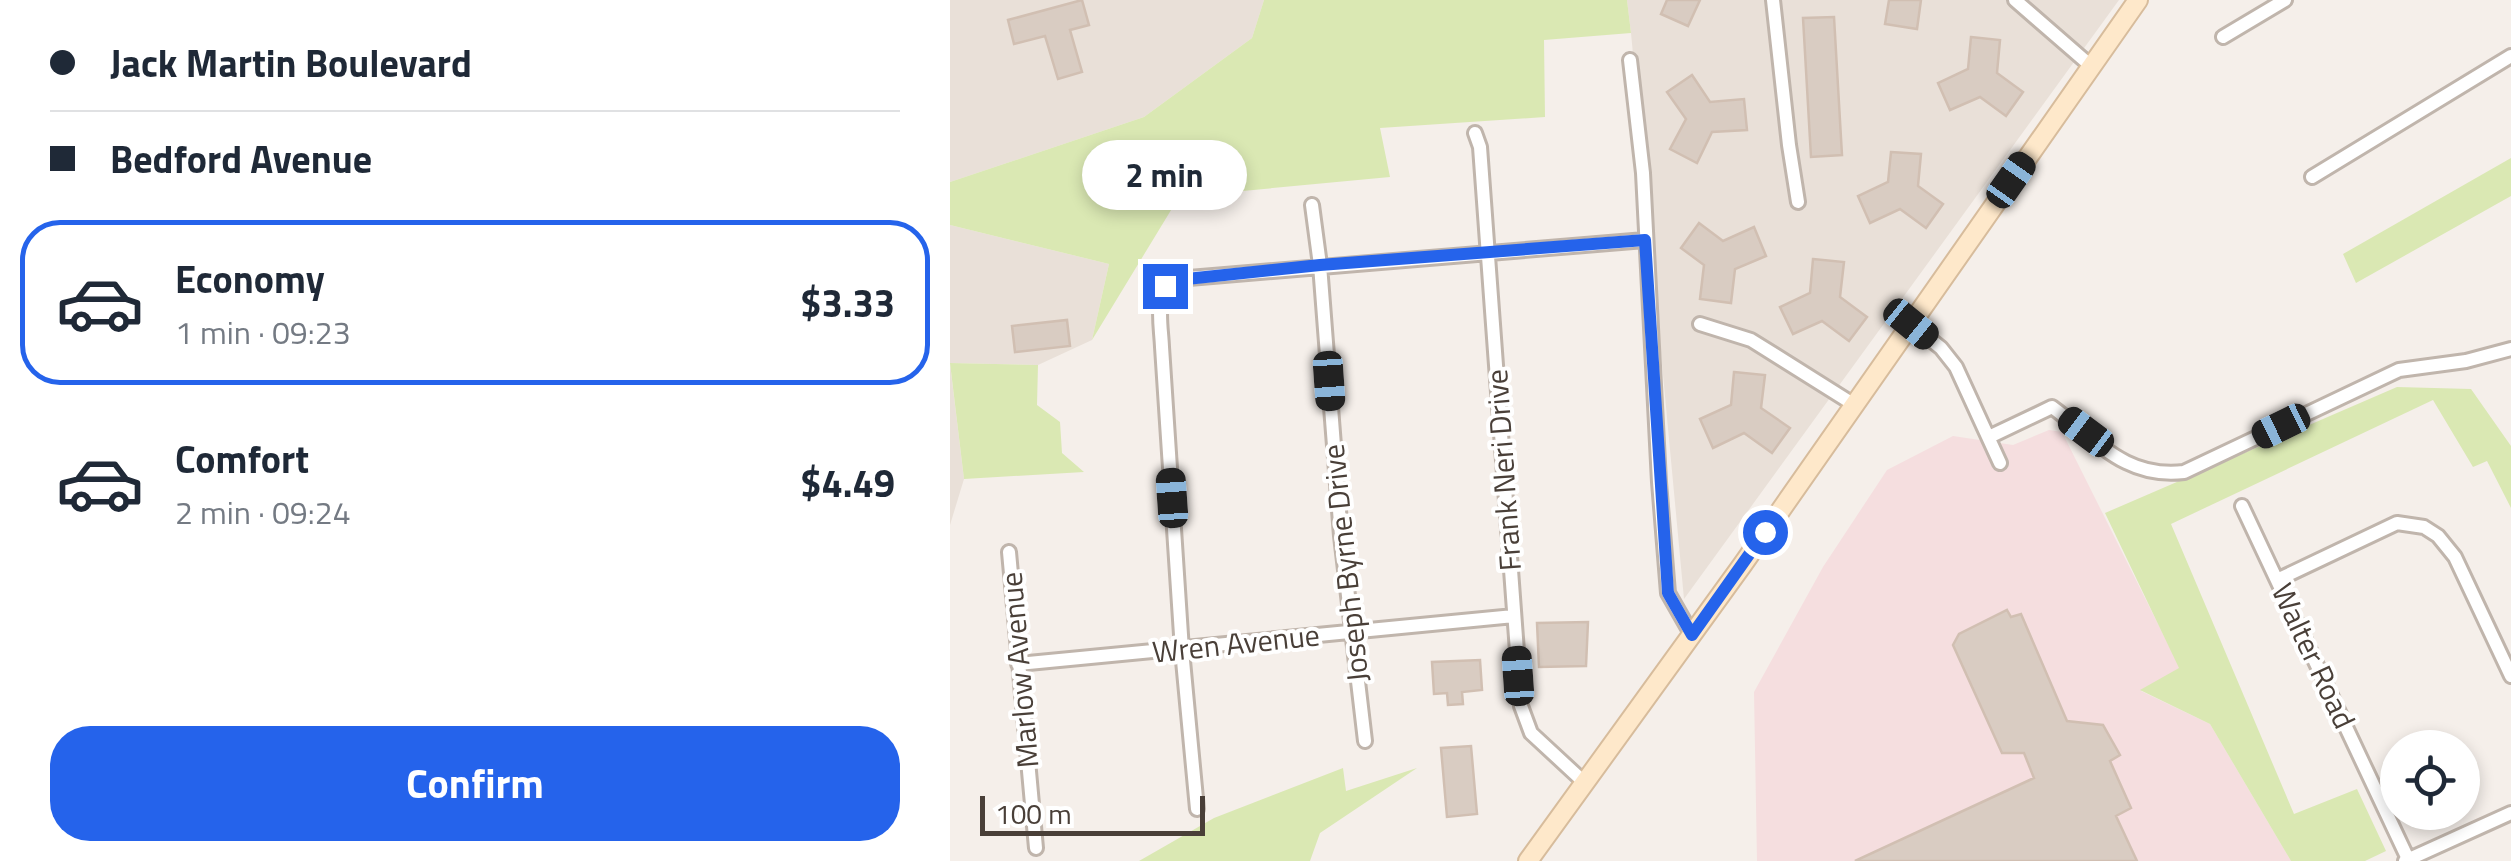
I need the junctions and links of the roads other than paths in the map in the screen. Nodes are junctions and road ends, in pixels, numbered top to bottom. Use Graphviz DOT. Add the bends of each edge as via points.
graph roads {
  1 [pos="1774,0"];
  2 [pos="2016,0"];
  3 [pos="2138,0"];
  4 [pos="2286,0"];
  5 [pos="2223,37"];
  6 [pos="2511,56"];
  7 [pos="1630,60"];
  8 [pos="2091,66"];
  9 [pos="1475,133"];
  10 [pos="2312,177"];
  11 [pos="1798,202"];
  12 [pos="1312,205"];
  13 [pos="1645,240"];
  14 [pos="1490,252"];
  15 [pos="1320,265"];
  16 [pos="1700,324"];
  17 [pos="1911,324"];
  18 [pos="2511,349"];
  19 [pos="1853,404"];
  20 [pos="1989,436"];
  21 [pos="2000,463"];
  22 [pos="2242,506"];
  23 [pos="1010,552"];
  24 [pos="2277,580"];
  25 [pos="1514,616"];
  26 [pos="1353,632"];
  27 [pos="1692,635"];
  28 [pos="1182,650"];
  29 [pos="1018,664"];
  30 [pos="2511,676"];
  31 [pos="1365,741"];
  32 [pos="1585,783"];
  33 [pos="1197,808"];
  34 [pos="2511,813"];
  35 [pos="1036,848"];
  36 [pos="2407,860"];
  37 [pos="1528,861"];
  1 -- 11 [label="street"];
  2 -- 8 [label="street"];
  3 -- 8 [label="street"];
  4 -- 5 [label="street"];
  6 -- 10 [label="street"];
  7 -- 13 [label="street"];
  8 -- 17 [label="street"];
  9 -- 14 [label="street, Frank Neri Drive"];
  12 -- 15 [label="street, Joseph Byrne Drive"];
  13 -- 14 [label="street"];
  13 -- 27 [label="street" via="1668,593"];
  14 -- 15 [label="street"];
  14 -- 25 [label="street, Frank Neri Drive"];
  15 -- 26 [label="street, Joseph Byrne Drive"];
  15 -- 28 [label="street" via="1177,280 1161,296"];
  16 -- 19 [label="street" via="1751,340"];
  17 -- 19 [label="street"];
  17 -- 20 [label="street" via="1956,368"];
  18 -- 20 [label="street" via="2398,370 2184,472 2142,471 2123,462 2052,407"];
  19 -- 27 [label="street"];
  20 -- 21 [label="street"];
  22 -- 24 [label="street, Walter Road"];
  23 -- 29 [label="street, Marlow Avenue"];
  24 -- 30 [label="street" via="2396,523 2424,527 2455,557"];
  24 -- 36 [label="street, Walter Road"];
  25 -- 26 [label="street, Wren Avenue"];
  25 -- 32 [label="street, Frank Neri Drive" via="1521,706 1531,733"];
  26 -- 28 [label="street, Wren Avenue"];
  26 -- 31 [label="street, Joseph Byrne Drive"];
  27 -- 32 [label="street"];
  28 -- 29 [label="street, Wren Avenue"];
  28 -- 33 [label="street"];
  29 -- 35 [label="street, Marlow Avenue"];
  32 -- 37 [label="street"];
  34 -- 36 [label="street"];
}
